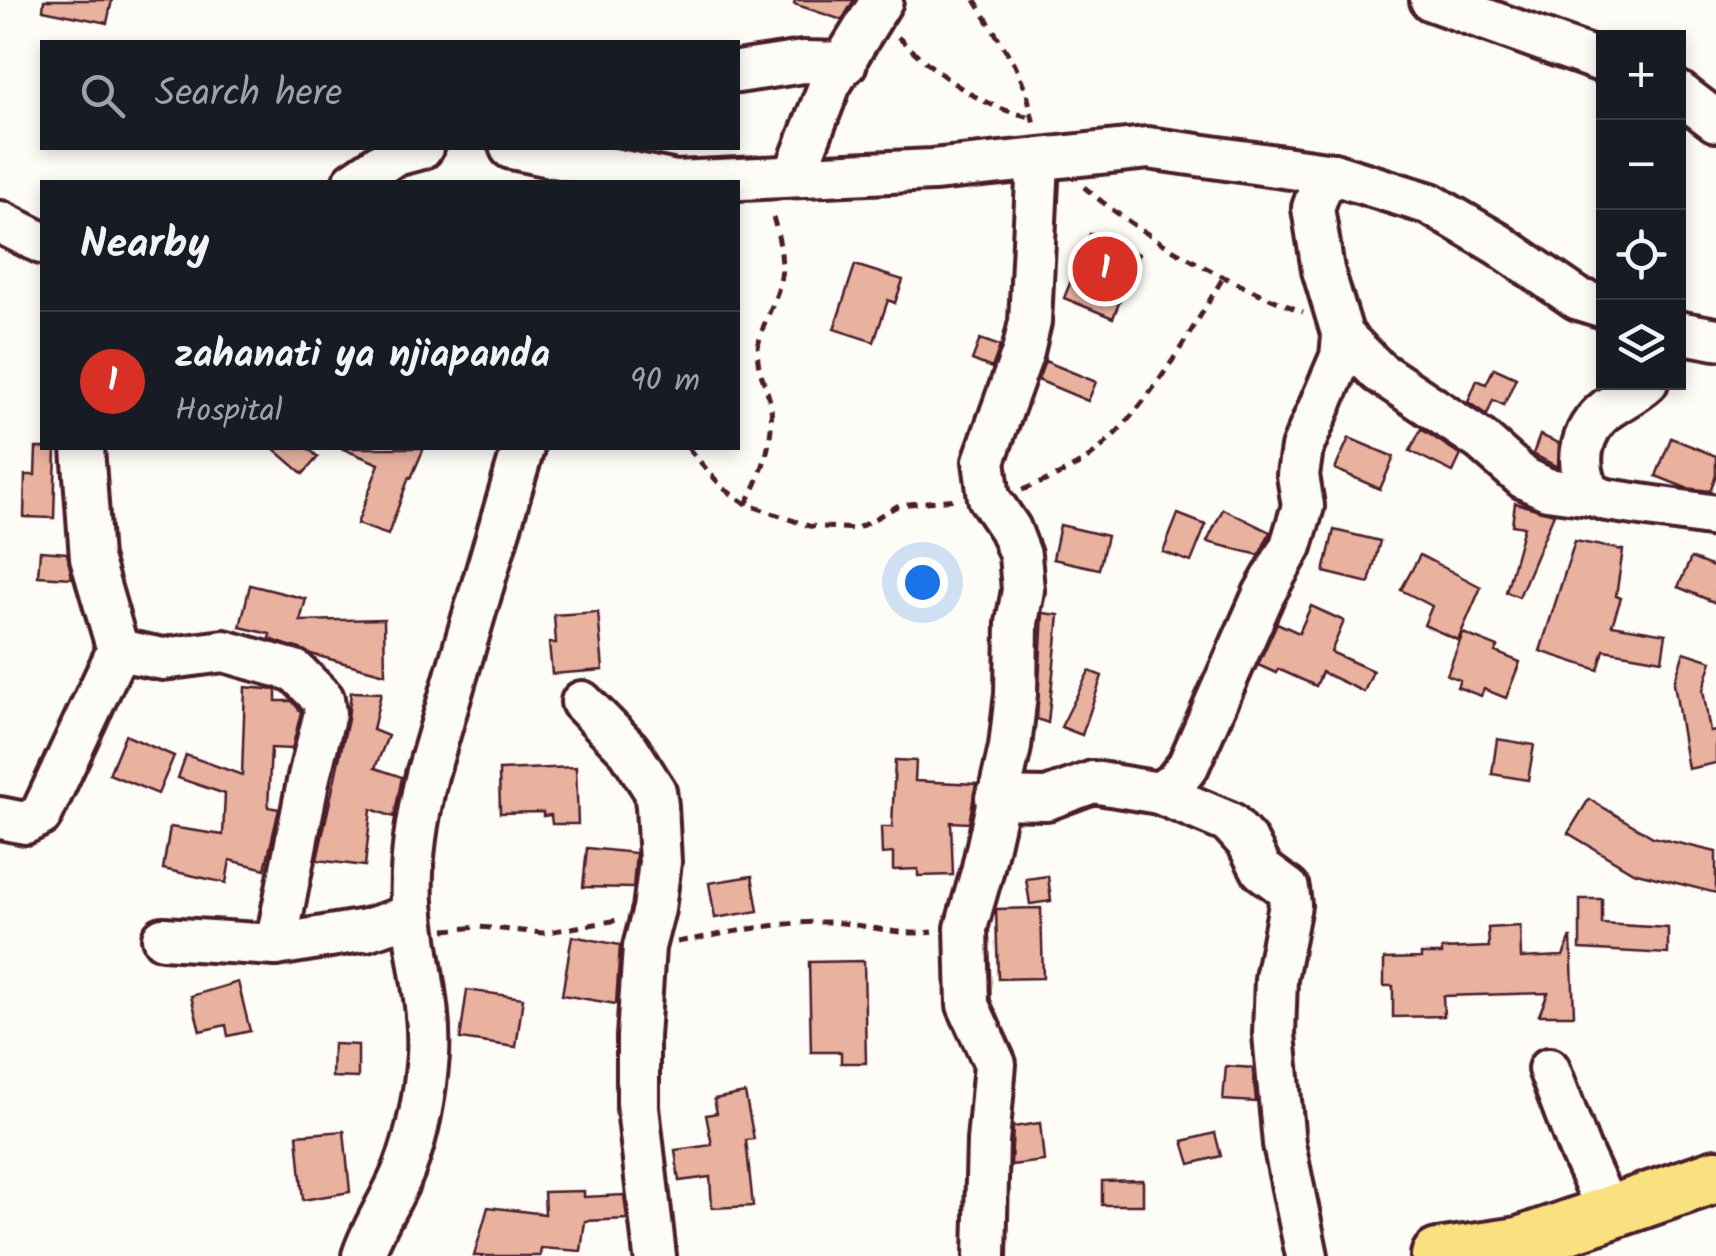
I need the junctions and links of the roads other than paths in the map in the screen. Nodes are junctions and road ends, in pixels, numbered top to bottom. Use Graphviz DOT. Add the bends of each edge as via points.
graph roads {
  1 [pos="1431,0"];
  2 [pos="878,7"];
  3 [pos="1596,59"];
  4 [pos="846,63"];
  5 [pos="740,72"];
  6 [pos="1716,86"];
  7 [pos="1686,88"];
  8 [pos="1686,96"];
  9 [pos="1716,120"];
  10 [pos="414,150"];
  11 [pos="523,150"];
  12 [pos="1044,160"];
  13 [pos="635,168"];
  14 [pos="795,174"];
  15 [pos="1332,174"];
  16 [pos="357,180"];
  17 [pos="670,180"];
  18 [pos="706,180"];
  19 [pos="0,222"];
  20 [pos="40,242"];
  21 [pos="1596,305"];
  22 [pos="1342,336"];
  23 [pos="1636,390"];
  24 [pos="82,450"];
  25 [pos="522,450"];
  26 [pos="1591,495"];
  27 [pos="1716,516"];
  28 [pos="118,650"];
  29 [pos="582,702"];
  30 [pos="1158,793"];
  31 [pos="996,798"];
  32 [pos="0,818"];
  33 [pos="415,924"];
  34 [pos="163,938"];
  35 [pos="276,945"];
  36 [pos="1550,1069"];
  37 [pos="1716,1176"];
  38 [pos="1608,1210"];
  39 [pos="363,1256"];
  40 [pos="656,1256"];
  41 [pos="986,1256"];
  42 [pos="1306,1256"];
  43 [pos="1438,1256"];
  1 -- 3 [label="street"];
  2 -- 4 [label="street"];
  4 -- 5 [label="street"];
  4 -- 14 [label="street" via="824,98"];
  6 -- 7 [label="street"];
  8 -- 9 [label="street"];
  10 -- 16 [label="street" via="392,156"];
  11 -- 13 [label="street"];
  12 -- 14 [label="street"];
  12 -- 15 [label="street" via="1148,148"];
  12 -- 31 [label="street" via="1030,322 984,461 990,498 1020,555 1023,590 1010,747"];
  13 -- 17 [label="street"];
  14 -- 18 [label="street"];
  15 -- 21 [label="street" via="1430,204"];
  15 -- 22 [label="street" via="1313,208"];
  19 -- 20 [label="street"];
  22 -- 26 [label="street" via="1379,372 1481,440 1524,478 1547,489"];
  22 -- 30 [label="street" via="1341,357 1298,462 1303,506 1291,546 1188,766"];
  23 -- 26 [label="street" via="1587,432 1580,468"];
  24 -- 28 [label="street" via="91,558"];
  25 -- 33 [label="street" via="426,775 411,868"];
  26 -- 27 [label="street"];
  28 -- 32 [label="street" via="41,816 25,823"];
  28 -- 35 [label="street" via="163,658 224,652 295,671 323,698 326,713"];
  29 -- 40 [label="street" via="629,750 655,791 660,862 644,947 638,1108"];
  30 -- 31 [label="street" via="1093,782 1047,799"];
  30 -- 42 [label="street" via="1230,823 1262,870 1288,889 1274,1034 1284,1144"];
  31 -- 41 [label="street" via="966,928 968,1005 995,1064"];
  33 -- 35 [label="street"];
  33 -- 39 [label="street" via="428,1039 422,1110 405,1168"];
  34 -- 35 [label="street"];
  36 -- 38 [label="street"];
  37 -- 38 [label="main road"];
  38 -- 43 [label="main road" via="1519,1244"];
}
